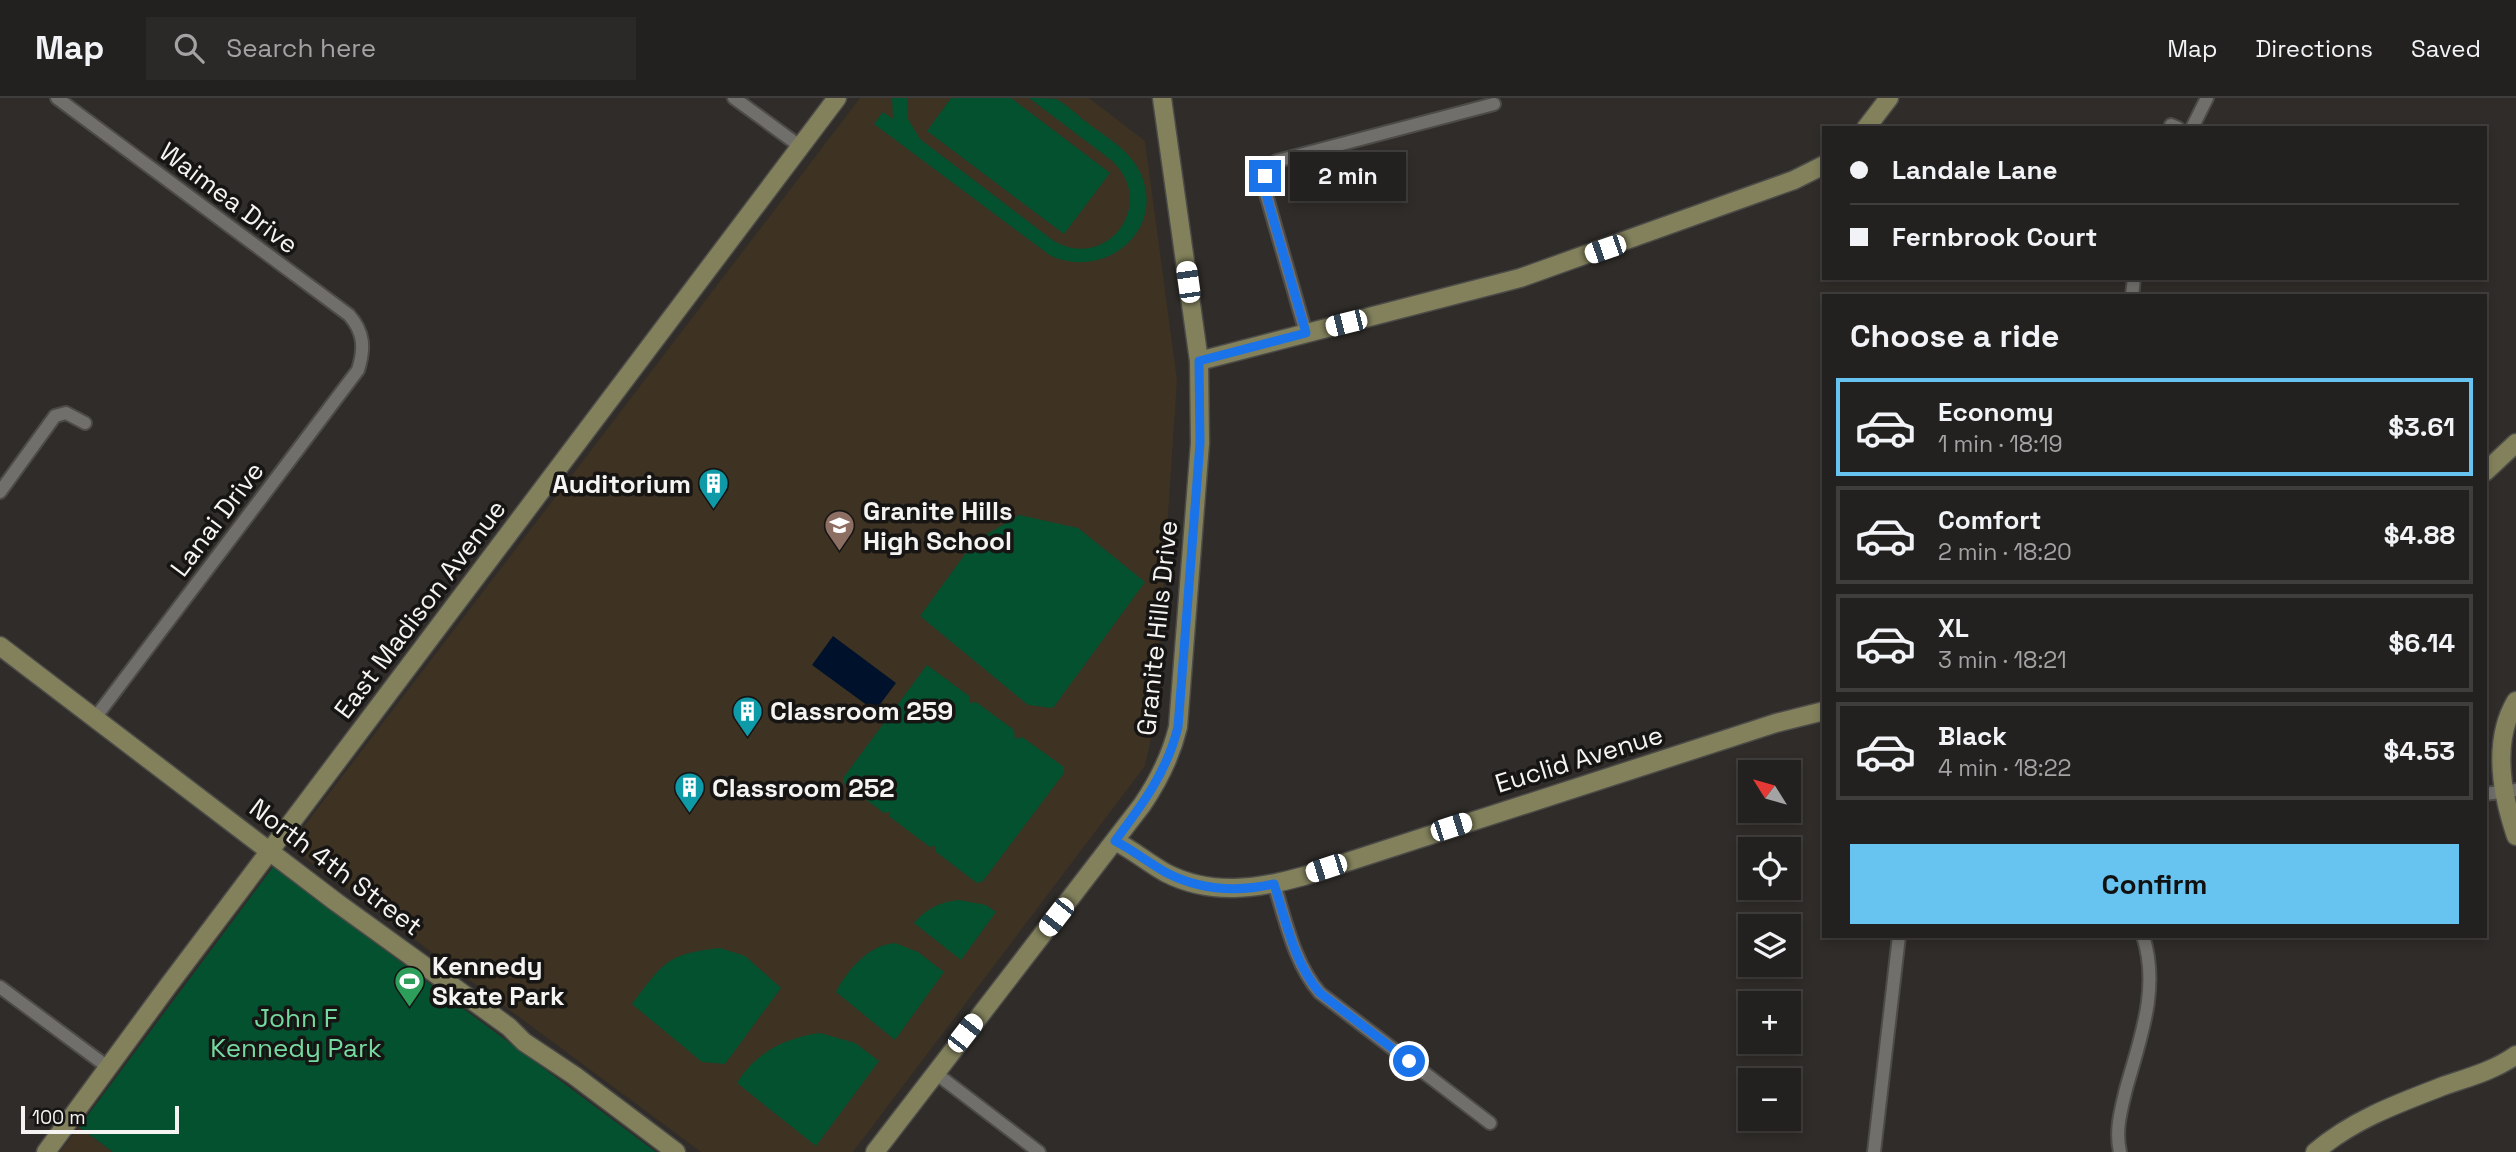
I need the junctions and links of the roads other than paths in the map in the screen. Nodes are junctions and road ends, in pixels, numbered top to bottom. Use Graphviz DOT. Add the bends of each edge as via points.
graph roads {
  1 [pos="57,98"];
  2 [pos="734,98"];
  3 [pos="837,98"];
  4 [pos="1162,98"];
  5 [pos="1889,98"];
  6 [pos="2207,98"];
  7 [pos="1494,104"];
  8 [pos="1868,126"];
  9 [pos="2193,126"];
  10 [pos="801,146"];
  11 [pos="1822,166"];
  12 [pos="1306,333"];
  13 [pos="363,343"];
  14 [pos="1199,361"];
  15 [pos="85,423"];
  16 [pos="2516,443"];
  17 [pos="2487,470"];
  18 [pos="0,492"];
  19 [pos="0,646"];
  20 [pos="2516,701"];
  21 [pos="1822,712"];
  22 [pos="95,719"];
  23 [pos="2511,791"];
  24 [pos="2487,794"];
  25 [pos="2516,836"];
  26 [pos="1115,841"];
  27 [pos="271,851"];
  28 [pos="1274,884"];
  29 [pos="1899,938"];
  30 [pos="2143,938"];
  31 [pos="0,987"];
  32 [pos="2516,1055"];
  33 [pos="109,1068"];
  34 [pos="934,1073"];
  35 [pos="1490,1123"];
  36 [pos="46,1152"];
  37 [pos="676,1152"];
  38 [pos="875,1152"];
  39 [pos="1039,1152"];
  40 [pos="1874,1152"];
  41 [pos="2120,1152"];
  42 [pos="2315,1152"];
  1 -- 13 [label="street, Waimea Drive" via="349,315"];
  2 -- 10 [label="street"];
  3 -- 10 [label="street, East Madison Avenue"];
  4 -- 14 [label="street, Granite Hills Drive"];
  5 -- 8 [label="street"];
  6 -- 9 [label="street"];
  7 -- 12 [label="street" via="1278,161 1270,167 1264,187"];
  10 -- 27 [label="street, East Madison Avenue"];
  11 -- 12 [label="street" via="1520,278"];
  12 -- 14 [label="street"];
  13 -- 22 [label="street, Lanai Drive" via="358,370"];
  14 -- 26 [label="street, Granite Hills Drive" via="1200,443 1178,727 1157,782"];
  15 -- 18 [label="street" via="66,413 55,416"];
  16 -- 17 [label="street"];
  19 -- 22 [label="street, North 4th Street"];
  20 -- 23 [label="street" via="2502,737 2502,765"];
  21 -- 28 [label="street, Euclid Avenue"];
  22 -- 27 [label="street, North 4th Street"];
  23 -- 24 [label="street"];
  23 -- 25 [label="street"];
  26 -- 28 [label="street, Euclid Avenue" via="1194,884 1234,889"];
  26 -- 34 [label="street, Granite Hills Drive"];
  27 -- 33 [label="street, East Madison Avenue"];
  27 -- 37 [label="street, North 4th Street"];
  28 -- 35 [label="street" via="1301,965 1320,993"];
  29 -- 40 [label="street"];
  30 -- 41 [label="street" via="2150,1003 2120,1113"];
  31 -- 33 [label="street"];
  32 -- 42 [label="street" via="2496,1068 2372,1114"];
  33 -- 36 [label="street, East Madison Avenue"];
  34 -- 38 [label="street, Granite Hills Drive"];
  34 -- 39 [label="street"];
}
